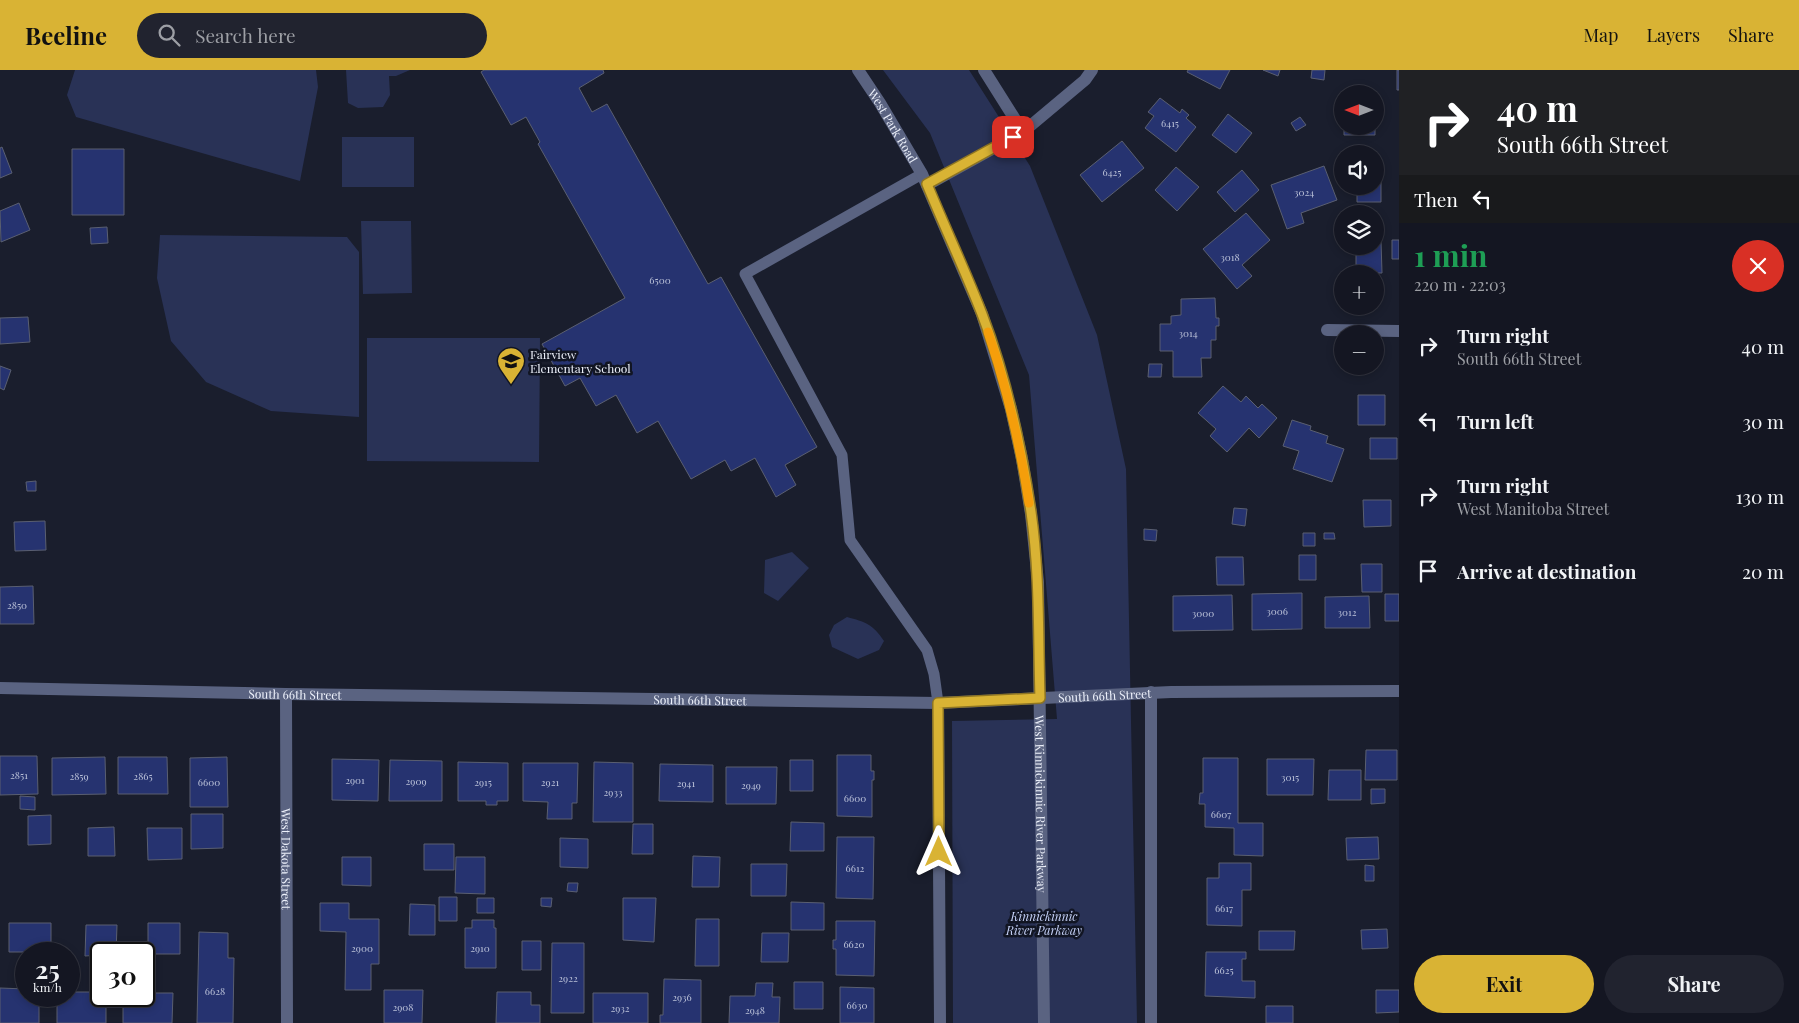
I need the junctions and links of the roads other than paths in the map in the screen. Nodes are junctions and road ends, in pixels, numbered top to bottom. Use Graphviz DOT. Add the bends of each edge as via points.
graph roads {
  1 [pos="858,70"];
  2 [pos="984,70"];
  3 [pos="1092,70"];
  4 [pos="1023,132"];
  5 [pos="924,179"];
  6 [pos="1327,330"];
  7 [pos="1399,331"];
  8 [pos="0,688"];
  9 [pos="1399,691"];
  10 [pos="1151,692"];
  11 [pos="286,694"];
  12 [pos="1040,698"];
  13 [pos="938,703"];
  14 [pos="288,1023"];
  15 [pos="940,1023"];
  16 [pos="1044,1023"];
  17 [pos="1151,1023"];
  1 -- 5 [label="street, West Park Road"];
  2 -- 4 [label="street"];
  3 -- 4 [label="street" via="1085,80"];
  4 -- 5 [label="street"];
  5 -- 12 [label="street, West Kinnickinnic River Parkway" via="982,314 1002,376 1020,451 1038,582"];
  5 -- 13 [label="lane" via="745,274 842,455 850,540 928,650"];
  6 -- 7 [label="street"];
  8 -- 11 [label="street, South 66th Street"];
  9 -- 10 [label="street, South 66th Street"];
  10 -- 12 [label="street, South 66th Street"];
  10 -- 17 [label="street"];
  11 -- 13 [label="street, South 66th Street"];
  11 -- 14 [label="street, West Dakota Street"];
  12 -- 13 [label="street, South 66th Street"];
  12 -- 16 [label="street, West Kinnickinnic River Parkway"];
  13 -- 15 [label="street"];
}
